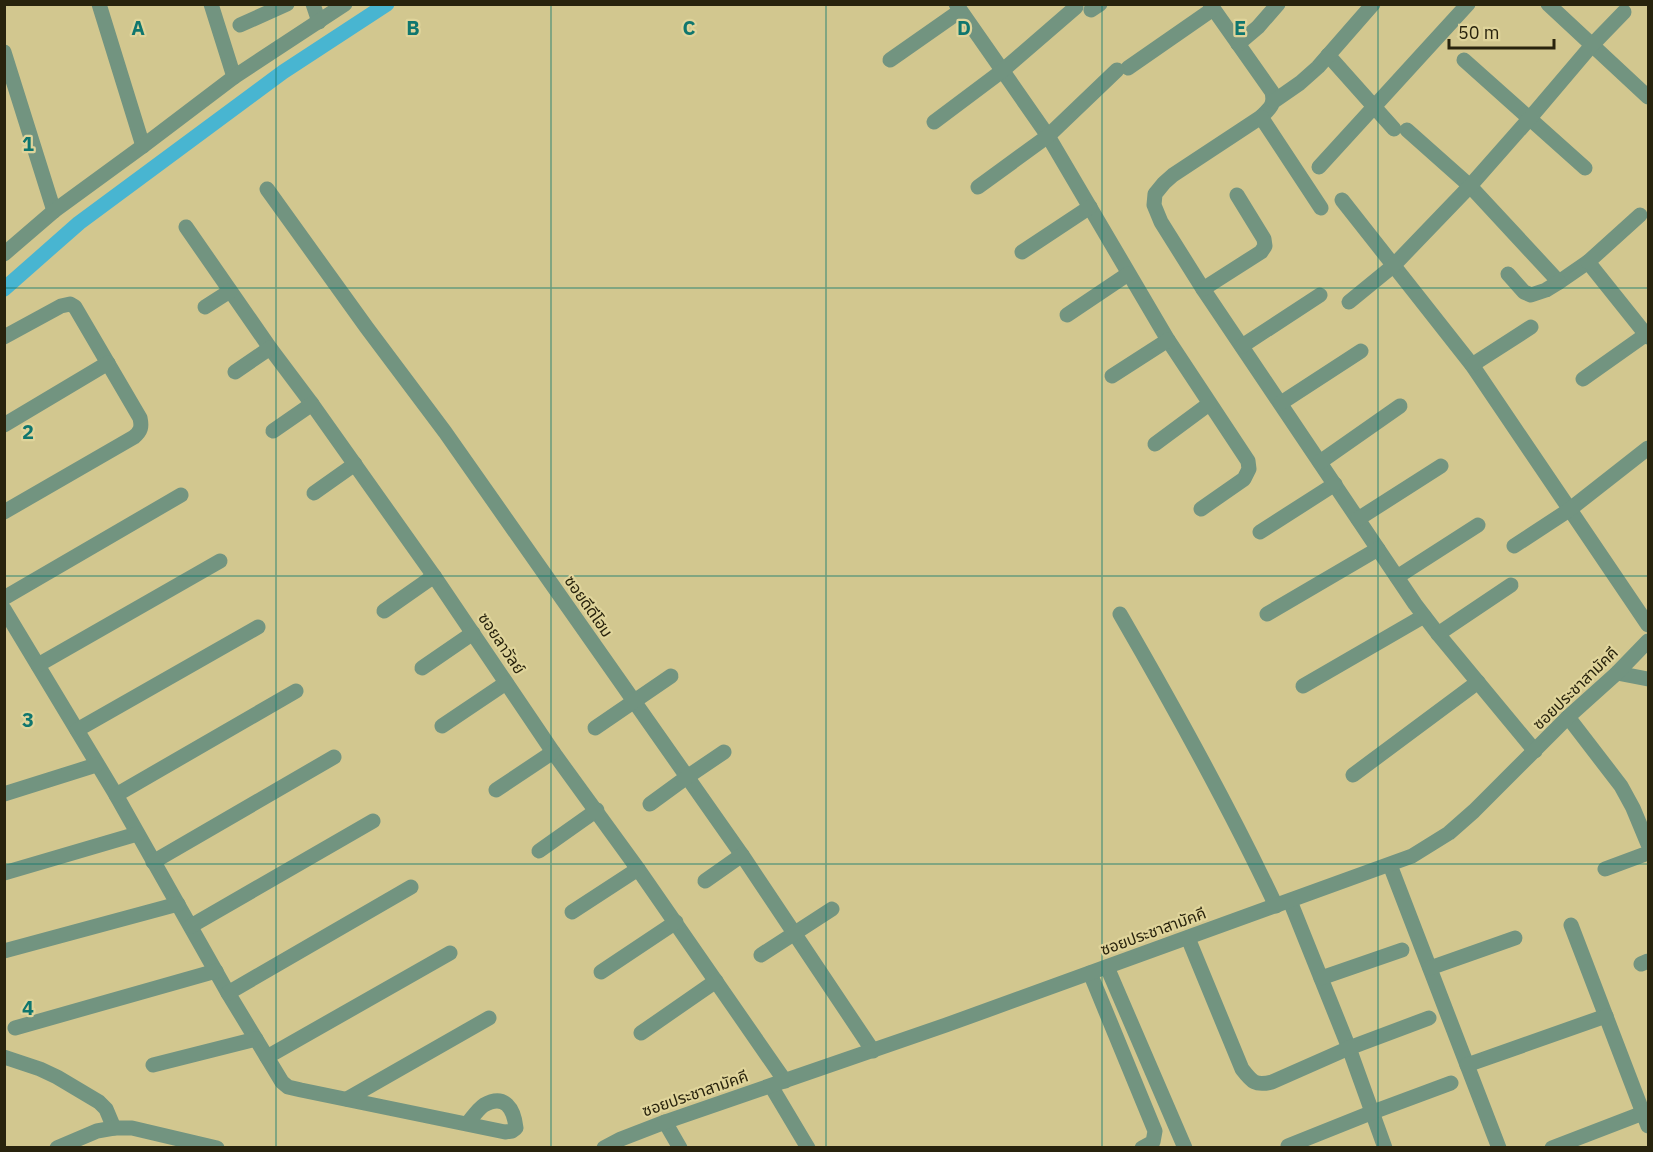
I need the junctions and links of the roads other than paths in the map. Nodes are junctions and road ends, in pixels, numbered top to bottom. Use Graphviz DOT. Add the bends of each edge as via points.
graph roads {
  1 [pos="99,4"];
  2 [pos="211,4"];
  3 [pos="287,4"];
  4 [pos="314,4"];
  5 [pos="345,4"];
  6 [pos="1278,4"];
  7 [pos="1373,4"];
  8 [pos="1468,4"];
  9 [pos="1548,4"];
  10 [pos="1089,7"];
  11 [pos="1211,7"];
  12 [pos="958,8"];
  13 [pos="1624,12"];
  14 [pos="319,22"];
  15 [pos="240,25"];
  16 [pos="1238,44"];
  17 [pos="1592,45"];
  18 [pos="4,52"];
  19 [pos="1328,55"];
  20 [pos="890,60"];
  21 [pos="1464,60"];
  22 [pos="1002,71"];
  23 [pos="234,77"];
  24 [pos="1648,97"];
  25 [pos="1274,101"];
  26 [pos="1374,107"];
  27 [pos="1261,117"];
  28 [pos="1530,118"];
  29 [pos="934,122"];
  30 [pos="1048,136"];
  31 [pos="143,146"];
  32 [pos="1319,167"];
  33 [pos="1585,168"];
  34 [pos="1470,186"];
  35 [pos="978,187"];
  36 [pos="267,189"];
  37 [pos="1237,195"];
  38 [pos="1342,201"];
  39 [pos="1090,207"];
  40 [pos="1321,208"];
  41 [pos="54,211"];
  42 [pos="1640,215"];
  43 [pos="186,227"];
  44 [pos="1022,252"];
  45 [pos="4,254"];
  46 [pos="1588,262"];
  47 [pos="1393,266"];
  48 [pos="1128,274"];
  49 [pos="1508,274"];
  50 [pos="1560,282"];
  51 [pos="1203,289"];
  52 [pos="230,291"];
  53 [pos="1320,295"];
  54 [pos="1349,302"];
  55 [pos="205,307"];
  56 [pos="1067,315"];
  57 [pos="1531,327"];
  58 [pos="1648,334"];
  59 [pos="4,337"];
  60 [pos="1168,340"];
  61 [pos="1242,346"];
  62 [pos="270,348"];
  63 [pos="1361,351"];
  64 [pos="108,363"];
  65 [pos="1472,365"];
  66 [pos="235,372"];
  67 [pos="1112,376"];
  68 [pos="1583,379"];
  69 [pos="1281,403"];
  70 [pos="312,404"];
  71 [pos="1209,404"];
  72 [pos="1400,406"];
  73 [pos="4,425"];
  74 [pos="273,431"];
  75 [pos="1155,444"];
  76 [pos="1648,448"];
  77 [pos="1320,462"];
  78 [pos="355,465"];
  79 [pos="1441,466"];
  80 [pos="1335,484"];
  81 [pos="314,493"];
  82 [pos="181,495"];
  83 [pos="1201,509"];
  84 [pos="1569,510"];
  85 [pos="4,512"];
  86 [pos="1358,519"];
  87 [pos="1478,525"];
  88 [pos="1260,532"];
  89 [pos="1514,546"];
  90 [pos="1378,549"];
  91 [pos="220,561"];
  92 [pos="434,576"];
  93 [pos="1397,577"];
  94 [pos="1510,585"];
  95 [pos="4,598"];
  96 [pos="4,609"];
  97 [pos="384,611"];
  98 [pos="1120,614"];
  99 [pos="1267,614"];
  100 [pos="1424,616"];
  101 [pos="1648,625"];
  102 [pos="258,627"];
  103 [pos="473,633"];
  104 [pos="1438,634"];
  105 [pos="1648,641"];
  106 [pos="38,665"];
  107 [pos="422,668"];
  108 [pos="1617,673"];
  109 [pos="671,676"];
  110 [pos="1648,679"];
  111 [pos="1478,682"];
  112 [pos="506,683"];
  113 [pos="1303,686"];
  114 [pos="296,691"];
  115 [pos="634,702"];
  116 [pos="1568,717"];
  117 [pos="442,726"];
  118 [pos="595,728"];
  119 [pos="77,730"];
  120 [pos="1535,750"];
  121 [pos="553,752"];
  122 [pos="724,752"];
  123 [pos="334,757"];
  124 [pos="96,765"];
  125 [pos="1353,775"];
  126 [pos="687,777"];
  127 [pos="496,790"];
  128 [pos="4,794"];
  129 [pos="116,795"];
  130 [pos="650,804"];
  131 [pos="597,810"];
  132 [pos="373,821"];
  133 [pos="137,834"];
  134 [pos="1647,837"];
  135 [pos="539,850"];
  136 [pos="1648,853"];
  137 [pos="742,855"];
  138 [pos="153,862"];
  139 [pos="1389,865"];
  140 [pos="638,869"];
  141 [pos="1605,869"];
  142 [pos="4,873"];
  143 [pos="705,881"];
  144 [pos="411,887"];
  145 [pos="1283,903"];
  146 [pos="178,904"];
  147 [pos="832,909"];
  148 [pos="572,912"];
  149 [pos="676,922"];
  150 [pos="191,926"];
  151 [pos="1571,926"];
  152 [pos="794,933"];
  153 [pos="1188,938"];
  154 [pos="1515,938"];
  155 [pos="1402,950"];
  156 [pos="4,951"];
  157 [pos="450,953"];
  158 [pos="761,955"];
  159 [pos="1107,967"];
  160 [pos="1430,968"];
  161 [pos="216,971"];
  162 [pos="601,972"];
  163 [pos="1090,973"];
  164 [pos="1321,978"];
  165 [pos="716,981"];
  166 [pos="228,993"];
  167 [pos="1606,1016"];
  168 [pos="489,1018"];
  169 [pos="1428,1018"];
  170 [pos="15,1028"];
  171 [pos="641,1033"];
  172 [pos="256,1039"];
  173 [pos="1350,1048"];
  174 [pos="873,1051"];
  175 [pos="4,1057"];
  176 [pos="267,1057"];
  177 [pos="153,1065"];
  178 [pos="1467,1065"];
  179 [pos="1450,1083"];
  180 [pos="778,1084"];
  181 [pos="346,1099"];
  182 [pos="1372,1112"];
  183 [pos="1646,1119"];
  184 [pos="665,1122"];
  185 [pos="467,1124"];
  186 [pos="114,1128"];
  187 [pos="1288,1146"];
  188 [pos="57,1148"];
  189 [pos="218,1148"];
  190 [pos="604,1148"];
  191 [pos="680,1148"];
  192 [pos="808,1148"];
  193 [pos="1142,1148"];
  194 [pos="1185,1148"];
  195 [pos="1386,1148"];
  196 [pos="1499,1148"];
  197 [pos="1552,1148"];
  1 -- 31 [label="street"];
  2 -- 23 [label="street"];
  3 -- 15 [label="street"];
  4 -- 14 [label="street"];
  5 -- 14 [label="street"];
  6 -- 16 [label="street"];
  7 -- 19 [label="street"];
  8 -- 26 [label="street"];
  9 -- 17 [label="street"];
  10 -- 22 [label="street"];
  11 -- 16 [label="street"];
  11 -- 30 [label="street" via="1123,69"];
  12 -- 20 [label="street"];
  12 -- 22 [label="street"];
  13 -- 17 [label="street"];
  14 -- 23 [label="street"];
  16 -- 25 [label="street" via="1272,92"];
  17 -- 24 [label="street"];
  17 -- 28 [label="street"];
  18 -- 41 [label="street"];
  19 -- 25 [label="street" via="1300,83"];
  19 -- 26 [label="street"];
  21 -- 28 [label="street"];
  22 -- 29 [label="street"];
  22 -- 30 [label="street"];
  23 -- 31 [label="street"];
  25 -- 27 [label="street"];
  26 -- 32 [label="street"];
  26 -- 34 [label="street"];
  27 -- 40 [label="street"];
  27 -- 51 [label="street" via="1173,175 1155,194 1154,205 1161,222"];
  28 -- 33 [label="street"];
  28 -- 34 [label="street"];
  30 -- 35 [label="street"];
  30 -- 39 [label="street"];
  31 -- 41 [label="street"];
  34 -- 47 [label="street"];
  34 -- 50 [label="street"];
  36 -- 115 [label="street, ซอยดีดีโฮม"];
  37 -- 51 [label="street" via="1265,246"];
  38 -- 47 [label="street"];
  39 -- 44 [label="street"];
  39 -- 48 [label="street"];
  41 -- 45 [label="street"];
  42 -- 46 [label="street"];
  43 -- 52 [label="street, ซอยลาวัลย์"];
  46 -- 50 [label="street"];
  46 -- 58 [label="street"];
  47 -- 54 [label="street"];
  47 -- 65 [label="street"];
  48 -- 56 [label="street"];
  48 -- 60 [label="street"];
  49 -- 50 [label="street" via="1524,292 1532,295"];
  51 -- 61 [label="street"];
  52 -- 55 [label="street"];
  52 -- 62 [label="street, ซอยลาวัลย์"];
  53 -- 61 [label="street"];
  57 -- 65 [label="street"];
  58 -- 68 [label="street"];
  59 -- 64 [label="street" via="70,304 80,313"];
  60 -- 67 [label="street"];
  60 -- 71 [label="street"];
  61 -- 69 [label="street"];
  62 -- 66 [label="street"];
  62 -- 70 [label="street, ซอยลาวัลย์"];
  63 -- 69 [label="street"];
  64 -- 73 [label="street"];
  64 -- 85 [label="street" via="140,418 139,433"];
  65 -- 84 [label="street"];
  69 -- 77 [label="street"];
  70 -- 74 [label="street"];
  70 -- 78 [label="street, ซอยลาวัลย์"];
  71 -- 75 [label="street"];
  71 -- 83 [label="street" via="1248,460 1249,470 1244,479"];
  72 -- 77 [label="street"];
  76 -- 84 [label="street"];
  77 -- 80 [label="street"];
  78 -- 81 [label="street"];
  78 -- 92 [label="street, ซอยลาวัลย์"];
  79 -- 86 [label="street"];
  80 -- 86 [label="street"];
  80 -- 88 [label="street"];
  82 -- 95 [label="street"];
  84 -- 89 [label="street"];
  84 -- 101 [label="street"];
  86 -- 90 [label="street"];
  87 -- 93 [label="street"];
  90 -- 93 [label="street"];
  90 -- 99 [label="street"];
  91 -- 106 [label="street"];
  92 -- 97 [label="street"];
  92 -- 103 [label="street, ซอยลาวัลย์"];
  93 -- 100 [label="street"];
  94 -- 104 [label="street"];
  96 -- 106 [label="street"];
  98 -- 145 [label="street"];
  100 -- 104 [label="street"];
  100 -- 113 [label="street"];
  102 -- 119 [label="street"];
  103 -- 107 [label="street"];
  103 -- 112 [label="street, ซอยลาวัลย์"];
  104 -- 111 [label="street"];
  105 -- 108 [label="street, ซอยประชาสามัคคี"];
  106 -- 119 [label="street"];
  108 -- 110 [label="street"];
  108 -- 116 [label="street, ซอยประชาสามัคคี"];
  109 -- 115 [label="street"];
  111 -- 120 [label="street"];
  111 -- 125 [label="street"];
  112 -- 117 [label="street"];
  112 -- 121 [label="street, ซอยลาวัลย์"];
  114 -- 129 [label="street"];
  115 -- 118 [label="street"];
  115 -- 126 [label="street, ซอยดีดีโฮม"];
  116 -- 120 [label="street, ซอยประชาสามัคคี"];
  116 -- 134 [label="street" via="1622,786"];
  119 -- 124 [label="street"];
  120 -- 139 [label="street, ซอยประชาสามัคคี" via="1449,833"];
  121 -- 127 [label="street"];
  121 -- 131 [label="street, ซอยลาวัลย์"];
  122 -- 126 [label="street"];
  123 -- 138 [label="street"];
  124 -- 128 [label="street"];
  124 -- 129 [label="street"];
  126 -- 130 [label="street"];
  126 -- 137 [label="street, ซอยดีดีโฮม"];
  129 -- 133 [label="street"];
  131 -- 135 [label="street"];
  131 -- 140 [label="street, ซอยลาวัลย์"];
  132 -- 150 [label="street"];
  133 -- 138 [label="street"];
  133 -- 142 [label="street"];
  136 -- 141 [label="street"];
  137 -- 143 [label="street"];
  137 -- 152 [label="street, ซอยดีดีโฮม"];
  138 -- 146 [label="street"];
  139 -- 145 [label="street, ซอยประชาสามัคคี"];
  139 -- 160 [label="street"];
  140 -- 148 [label="street"];
  140 -- 149 [label="street, ซอยลาวัลย์"];
  144 -- 166 [label="street"];
  145 -- 153 [label="street, ซอยประชาสามัคคี"];
  145 -- 164 [label="street"];
  146 -- 150 [label="street"];
  146 -- 156 [label="street"];
  147 -- 152 [label="street"];
  149 -- 162 [label="street"];
  149 -- 165 [label="street, ซอยลาวัลย์"];
  150 -- 161 [label="street"];
  151 -- 167 [label="street"];
  152 -- 158 [label="street"];
  152 -- 174 [label="street, ซอยดีดีโฮม"];
  153 -- 159 [label="street, ซอยประชาสามัคคี"];
  153 -- 173 [label="street" via="1242,1069 1251,1080 1261,1084 1272,1082"];
  154 -- 160 [label="street"];
  155 -- 164 [label="street"];
  157 -- 176 [label="street"];
  159 -- 163 [label="street, ซอยประชาสามัคคี"];
  159 -- 194 [label="street"];
  160 -- 178 [label="street"];
  161 -- 166 [label="street"];
  161 -- 170 [label="street"];
  163 -- 174 [label="street, ซอยประชาสามัคคี"];
  163 -- 193 [label="street" via="1155,1131 1153,1142"];
  164 -- 173 [label="street"];
  165 -- 171 [label="street"];
  165 -- 180 [label="street, ซอยลาวัลย์"];
  166 -- 172 [label="street"];
  167 -- 178 [label="street"];
  167 -- 183 [label="street"];
  168 -- 181 [label="street"];
  169 -- 173 [label="street"];
  172 -- 176 [label="street"];
  172 -- 177 [label="street"];
  173 -- 182 [label="street"];
  174 -- 180 [label="street, ซอยประชาสามัคคี"];
  175 -- 186 [label="street" via="57,1077 99,1102"];
  176 -- 181 [label="street" via="288,1087"];
  178 -- 196 [label="street"];
  179 -- 182 [label="street"];
  180 -- 184 [label="street, ซอยประชาสามัคคี"];
  180 -- 192 [label="street, ซอยลาวัลย์"];
  181 -- 185 [label="street"];
  182 -- 187 [label="street"];
  182 -- 195 [label="street"];
  183 -- 197 [label="street"];
  184 -- 190 [label="street, ซอยประชาสามัคคี"];
  184 -- 191 [label="street"];
  186 -- 188 [label="street"];
  186 -- 189 [label="street" via="132,1128"];
}
